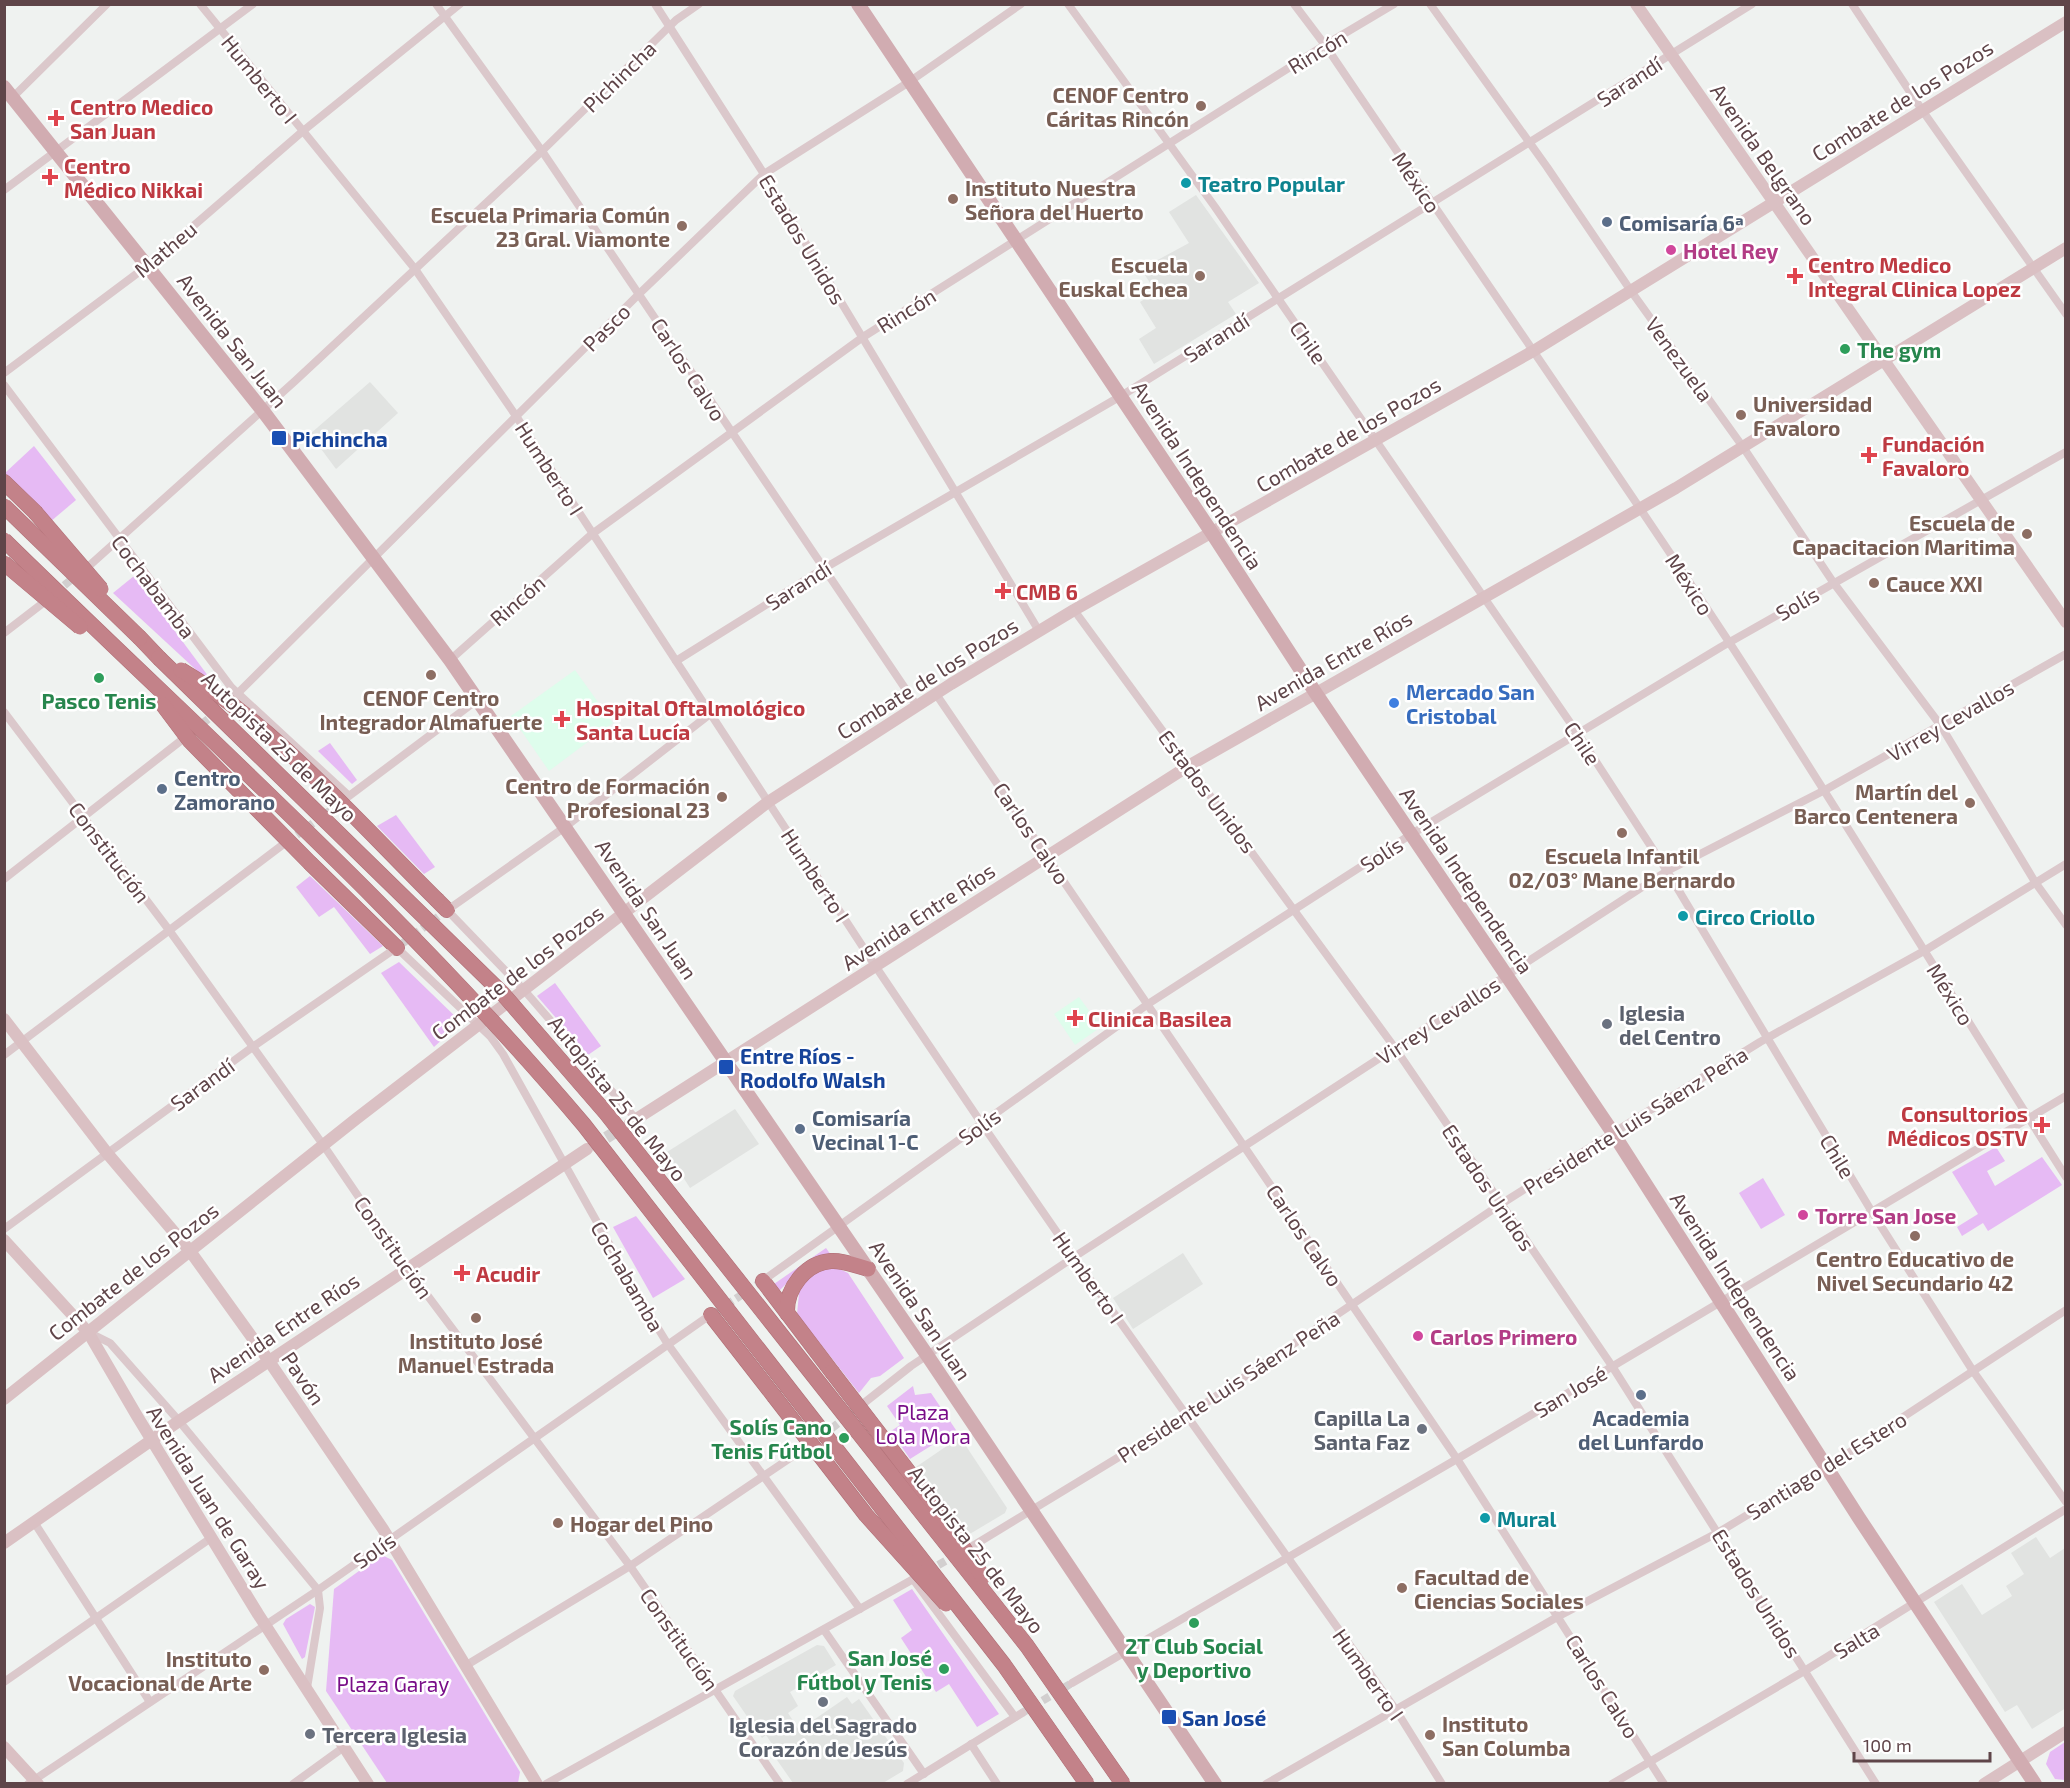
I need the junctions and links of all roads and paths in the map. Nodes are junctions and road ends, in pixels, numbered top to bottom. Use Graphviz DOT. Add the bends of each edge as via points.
graph roads {
  1 [pos="107,4"];
  2 [pos="200,4"];
  3 [pos="253,4"];
  4 [pos="436,4"];
  5 [pos="460,4"];
  6 [pos="655,4"];
  7 [pos="699,4"];
  8 [pos="858,4"];
  9 [pos="1021,4"];
  10 [pos="1068,4"];
  11 [pos="1294,4"];
  12 [pos="1394,4"];
  13 [pos="1430,4"];
  14 [pos="1636,4"];
  15 [pos="1752,4"];
  16 [pos="1852,4"];
  17 [pos="444,15"];
  18 [pos="2066,22"];
  19 [pos="669,27"];
  20 [pos="220,29"];
  21 [pos="1325,45"];
  22 [pos="1671,54"];
  23 [pos="909,82"];
  24 [pos="9,92"];
  25 [pos="1922,110"];
  26 [pos="303,131"];
  27 [pos="1170,143"];
  28 [pos="1531,144"];
  29 [pos="56,151"];
  30 [pos="542,151"];
  31 [pos="764,174"];
  32 [pos="4,190"];
  33 [pos="1775,203"];
  34 [pos="1432,204"];
  35 [pos="1016,242"];
  36 [pos="2066,248"];
  37 [pos="147,266"];
  38 [pos="2033,267"];
  39 [pos="415,268"];
  40 [pos="1631,291"];
  41 [pos="639,294"];
  42 [pos="1278,298"];
  43 [pos="2066,314"];
  44 [pos="863,337"];
  45 [pos="1535,350"];
  46 [pos="1884,359"];
  47 [pos="4,373"];
  48 [pos="4,385"];
  49 [pos="1121,396"];
  50 [pos="263,411"];
  51 [pos="516,416"];
  52 [pos="731,433"];
  53 [pos="1376,439"];
  54 [pos="1743,447"];
  55 [pos="2066,452"];
  56 [pos="4,482"];
  57 [pos="957,492"];
  58 [pos="1981,500"];
  59 [pos="4,506"];
  60 [pos="1640,509"];
  61 [pos="1212,533"];
  62 [pos="592,534"];
  63 [pos="4,540"];
  64 [pos="119,540"];
  65 [pos="374,557"];
  66 [pos="4,563"];
  67 [pos="90,565"];
  68 [pos="823,568"];
  69 [pos="1833,582"];
  70 [pos="1484,597"];
  71 [pos="43,603"];
  72 [pos="1074,610"];
  73 [pos="2066,622"];
  74 [pos="1039,631"];
  75 [pos="4,633"];
  76 [pos="140,638"];
  77 [pos="1729,642"];
  78 [pos="2066,654"];
  79 [pos="123,656"];
  80 [pos="159,658"];
  81 [pos="450,660"];
  82 [pos="675,661"];
  83 [pos="143,676"];
  84 [pos="1315,692"];
  85 [pos="936,694"];
  86 [pos="236,697"];
  87 [pos="477,700"];
  88 [pos="917,706"];
  89 [pos="4,712"];
  90 [pos="710,714"];
  91 [pos="1941,726"];
  92 [pos="1578,734"];
  93 [pos="183,739"];
  94 [pos="1190,765"];
  95 [pos="1825,790"];
  96 [pos="768,802"];
  97 [pos="84,816"];
  98 [pos="566,826"];
  99 [pos="1410,835"];
  100 [pos="285,843"];
  101 [pos="1048,855"];
  102 [pos="2066,864"];
  103 [pos="1667,871"];
  104 [pos="4,879"];
  105 [pos="2035,882"];
  106 [pos="442,908"];
  107 [pos="1295,909"];
  108 [pos="626,914"];
  109 [pos="2066,925"];
  110 [pos="169,930"];
  111 [pos="400,945"];
  112 [pos="1924,951"];
  113 [pos="876,967"];
  114 [pos="1506,976"];
  115 [pos="524,990"];
  116 [pos="1148,1004"];
  117 [pos="4,1019"];
  118 [pos="479,1026"];
  119 [pos="1768,1039"];
  120 [pos="21,1042"];
  121 [pos="254,1046"];
  122 [pos="1395,1048"];
  123 [pos="4,1055"];
  124 [pos="726,1061"];
  125 [pos="2066,1096"];
  126 [pos="2029,1119"];
  127 [pos="633,1121"];
  128 [pos="982,1124"];
  129 [pos="1613,1133"];
  130 [pos="324,1146"];
  131 [pos="1245,1146"];
  132 [pos="587,1149"];
  133 [pos="107,1153"];
  134 [pos="564,1163"];
  135 [pos="2066,1177"];
  136 [pos="1501,1204"];
  137 [pos="1872,1212"];
  138 [pos="839,1228"];
  139 [pos="4,1229"];
  140 [pos="4,1240"];
  141 [pos="190,1251"];
  142 [pos="1074,1257"];
  143 [pos="407,1268"];
  144 [pos="868,1269"];
  145 [pos="760,1283"];
  146 [pos="1721,1301"];
  147 [pos="1353,1305"];
  148 [pos="2066,1310"];
  149 [pos="713,1313"];
  150 [pos="787,1313"];
  151 [pos="88,1332"];
  152 [pos="667,1343"];
  153 [pos="927,1355"];
  154 [pos="269,1361"];
  155 [pos="1612,1366"];
  156 [pos="1973,1371"];
  157 [pos="4,1399"];
  158 [pos="864,1403"];
  159 [pos="1188,1414"];
  160 [pos="179,1421"];
  161 [pos="533,1438"];
  162 [pos="151,1440"];
  163 [pos="808,1446"];
  164 [pos="1457,1459"];
  165 [pos="1827,1467"];
  166 [pos="765,1477"];
  167 [pos="2066,1502"];
  168 [pos="2066,1509"];
  169 [pos="1031,1510"];
  170 [pos="34,1522"];
  171 [pos="1719,1532"];
  172 [pos="211,1538"];
  173 [pos="389,1540"];
  174 [pos="4,1543"];
  175 [pos="970,1547"];
  176 [pos="1287,1556"];
  177 [pos="630,1566"];
  178 [pos="318,1590"];
  179 [pos="1915,1604"];
  180 [pos="860,1609"];
  181 [pos="1559,1616"];
  182 [pos="96,1618"];
  183 [pos="265,1624"];
  184 [pos="824,1630"];
  185 [pos="1027,1646"];
  186 [pos="1126,1651"];
  187 [pos="1004,1665"];
  188 [pos="465,1666"];
  189 [pos="1806,1670"];
  190 [pos="4,1682"];
  191 [pos="1072,1683"];
  192 [pos="307,1688"];
  193 [pos="716,1691"];
  194 [pos="150,1702"];
  195 [pos="1396,1710"];
  196 [pos="2066,1732"];
  197 [pos="971,1744"];
  198 [pos="4,1747"];
  199 [pos="344,1747"];
  200 [pos="2021,1760"];
  201 [pos="1650,1761"];
  202 [pos="924,1774"];
  203 [pos="533,1781"];
  204 [pos="33,1782"];
  205 [pos="292,1784"];
  206 [pos="368,1784"];
  207 [pos="546,1784"];
  208 [pos="780,1784"];
  209 [pos="907,1784"];
  210 [pos="997,1784"];
  211 [pos="1087,1784"];
  212 [pos="1123,1784"];
  213 [pos="1215,1784"];
  214 [pos="1266,1784"];
  215 [pos="1442,1784"];
  216 [pos="1612,1784"];
  217 [pos="1664,1784"];
  218 [pos="1876,1784"];
  219 [pos="1984,1784"];
  220 [pos="2035,1784"];
  1 -- 24 [label="street"];
  2 -- 20 [label="street, Humberto I"];
  3 -- 20 [label="street"];
  4 -- 17 [label="street, Carlos Calvo"];
  5 -- 17 [label="street, Matheu"];
  6 -- 19 [label="street, Estados Unidos"];
  7 -- 19 [label="street, Pichincha"];
  8 -- 23 [label="main road, Avenida Independencia"];
  9 -- 23 [label="street, Pasco"];
  10 -- 27 [label="street, Chile"];
  11 -- 21 [label="street, México"];
  12 -- 21 [label="street, Rincón"];
  13 -- 28 [label="street, Venezuela"];
  14 -- 22 [label="main road, Avenida Belgrano"];
  15 -- 22 [label="street, Sarandí"];
  16 -- 25 [label="street"];
  17 -- 26 [label="street, Matheu"];
  17 -- 30 [label="street, Carlos Calvo"];
  18 -- 25 [label="main road, Combate de los Pozos"];
  19 -- 30 [label="street, Pichincha"];
  19 -- 31 [label="street, Estados Unidos"];
  20 -- 26 [label="street, Humberto I"];
  20 -- 29 [label="street"];
  21 -- 27 [label="street, Rincón"];
  21 -- 34 [label="street, México"];
  22 -- 28 [label="street, Sarandí"];
  22 -- 33 [label="main road, Avenida Belgrano"];
  23 -- 31 [label="street, Pasco"];
  23 -- 35 [label="main road, Avenida Independencia"];
  24 -- 29 [label="main road, Avenida San Juan"];
  25 -- 33 [label="main road, Combate de los Pozos"];
  25 -- 38 [label="street"];
  26 -- 37 [label="street, Matheu"];
  26 -- 39 [label="street, Humberto I"];
  27 -- 35 [label="street, Rincón"];
  27 -- 42 [label="street, Chile"];
  28 -- 34 [label="street, Sarandí"];
  28 -- 40 [label="street, Venezuela"];
  29 -- 32 [label="street"];
  29 -- 37 [label="main road, Avenida San Juan"];
  30 -- 39 [label="street, Pichincha"];
  30 -- 41 [label="street, Carlos Calvo"];
  31 -- 41 [label="street, Pasco"];
  31 -- 44 [label="street, Estados Unidos"];
  33 -- 40 [label="main road, Combate de los Pozos"];
  33 -- 46 [label="main road, Avenida Belgrano"];
  34 -- 42 [label="street, Sarandí"];
  34 -- 45 [label="street, México"];
  35 -- 44 [label="street, Rincón"];
  35 -- 49 [label="main road, Avenida Independencia"];
  36 -- 38 [label="main road, Avenida Entre Ríos"];
  37 -- 47 [label="street, Matheu"];
  37 -- 50 [label="main road, Avenida San Juan"];
  38 -- 43 [label="street"];
  38 -- 46 [label="main road, Avenida Entre Ríos"];
  39 -- 50 [label="street, Pichincha"];
  39 -- 51 [label="street, Humberto I"];
  40 -- 45 [label="main road, Combate de los Pozos"];
  40 -- 54 [label="street, Venezuela"];
  41 -- 51 [label="street, Pasco"];
  41 -- 52 [label="street, Carlos Calvo"];
  42 -- 49 [label="street, Sarandí"];
  42 -- 53 [label="street, Chile"];
  44 -- 52 [label="street, Rincón"];
  44 -- 57 [label="street, Estados Unidos"];
  45 -- 53 [label="main road, Combate de los Pozos"];
  45 -- 60 [label="street, México"];
  46 -- 54 [label="main road, Avenida Entre Ríos"];
  46 -- 58 [label="main road, Avenida Belgrano"];
  48 -- 64 [label="street, Cochabamba"];
  49 -- 57 [label="street, Sarandí"];
  49 -- 61 [label="main road, Avenida Independencia"];
  50 -- 64 [label="street, Pichincha"];
  50 -- 65 [label="main road, Avenida San Juan"];
  51 -- 62 [label="street, Humberto I"];
  51 -- 65 [label="street, Pasco"];
  52 -- 62 [label="street, Rincón"];
  52 -- 68 [label="street, Carlos Calvo"];
  53 -- 61 [label="main road, Combate de los Pozos"];
  53 -- 70 [label="street, Chile"];
  54 -- 60 [label="main road, Avenida Entre Ríos"];
  54 -- 69 [label="street, Venezuela"];
  55 -- 58 [label="street, Solís"];
  56 -- 76 [label="highway, bridge" via="57,535"];
  57 -- 68 [label="street, Sarandí"];
  57 -- 74 [label="street, Estados Unidos"];
  58 -- 69 [label="street, Solís"];
  58 -- 73 [label="main road, Avenida Belgrano"];
  59 -- 76 [label="highway, Autopista 25 de Mayo, bridge"];
  60 -- 70 [label="main road, Avenida Entre Ríos"];
  60 -- 77 [label="street, México"];
  61 -- 72 [label="main road, Combate de los Pozos"];
  61 -- 84 [label="main road, Avenida Independencia"];
  62 -- 81 [label="street, Rincón"];
  62 -- 82 [label="street, Humberto I"];
  63 -- 79 [label="highway, Autopista 25 de Mayo, bridge"];
  64 -- 67 [label="street, Pichincha"];
  64 -- 86 [label="street, Cochabamba"];
  65 -- 81 [label="main road, Avenida San Juan"];
  65 -- 86 [label="street, Pasco"];
  66 -- 79 [label="highway, bridge"];
  68 -- 82 [label="street, Sarandí"];
  68 -- 88 [label="street, Carlos Calvo"];
  69 -- 77 [label="street, Solís"];
  69 -- 91 [label="street, Venezuela"];
  70 -- 84 [label="main road, Avenida Entre Ríos"];
  70 -- 92 [label="street, Chile"];
  71 -- 75 [label="street"];
  72 -- 74 [label="main road, Combate de los Pozos"];
  72 -- 94 [label="street, Estados Unidos"];
  74 -- 85 [label="main road, Combate de los Pozos"];
  76 -- 80 [label="highway, Autopista 25 de Mayo"];
  77 -- 92 [label="street, Solís"];
  77 -- 95 [label="street, México"];
  78 -- 91 [label="street, Virrey Cevallos"];
  79 -- 83 [label="highway, Autopista 25 de Mayo, bridge"];
  80 -- 106 [label="highway, bridge" via="213,690 269,737"];
  80 -- 185 [label="highway, Autopista 25 de Mayo, bridge" via="458,947 551,1047"];
  81 -- 87 [label="main road, Avenida San Juan"];
  82 -- 90 [label="street, Humberto I"];
  83 -- 111 [label="highway, bridge" via="190,741 311,864"];
  83 -- 187 [label="highway, Autopista 25 de Mayo, bridge" via="426,950 525,1056 591,1134"];
  84 -- 94 [label="main road, Avenida Entre Ríos"];
  84 -- 99 [label="main road, Avenida Independencia"];
  85 -- 88 [label="main road, Combate de los Pozos"];
  85 -- 101 [label="street, Carlos Calvo"];
  86 -- 87 [label="street, Cochabamba" via="349,796"];
  87 -- 98 [label="main road, Avenida San Juan"];
  88 -- 96 [label="main road, Combate de los Pozos"];
  89 -- 97 [label="street, Constitución"];
  90 -- 96 [label="street, Humberto I"];
  90 -- 98 [label="street"];
  91 -- 95 [label="street, Virrey Cevallos"];
  91 -- 105 [label="street, Venezuela"];
  92 -- 99 [label="street, Solís"];
  92 -- 103 [label="street, Chile"];
  93 -- 97 [label="street"];
  94 -- 101 [label="main road, Avenida Entre Ríos"];
  94 -- 107 [label="street, Estados Unidos"];
  95 -- 103 [label="street, Virrey Cevallos"];
  95 -- 112 [label="street, México"];
  96 -- 108 [label="main road, Combate de los Pozos"];
  96 -- 113 [label="street, Humberto I"];
  97 -- 104 [label="street"];
  97 -- 110 [label="street, Constitución"];
  98 -- 106 [label="street"];
  98 -- 108 [label="main road, Avenida San Juan"];
  99 -- 107 [label="street, Solís"];
  99 -- 114 [label="main road, Avenida Independencia"];
  100 -- 110 [label="street"];
  101 -- 113 [label="main road, Avenida Entre Ríos"];
  101 -- 116 [label="street, Carlos Calvo"];
  102 -- 105 [label="street, Presidente Luis Sáenz Peña"];
  103 -- 114 [label="street, Virrey Cevallos"];
  103 -- 119 [label="street, Chile"];
  105 -- 109 [label="street, Venezuela"];
  105 -- 112 [label="street, Presidente Luis Sáenz Peña"];
  106 -- 115 [label="street"];
  107 -- 116 [label="street, Solís"];
  107 -- 122 [label="street, Estados Unidos"];
  108 -- 115 [label="main road, Combate de los Pozos"];
  108 -- 124 [label="main road, Avenida San Juan"];
  110 -- 120 [label="street"];
  110 -- 121 [label="street, Constitución"];
  111 -- 118 [label="street, Cochabamba"];
  111 -- 121 [label="street, Sarandí"];
  112 -- 119 [label="street, Presidente Luis Sáenz Peña"];
  112 -- 126 [label="street, México"];
  113 -- 124 [label="main road, Avenida Entre Ríos"];
  113 -- 128 [label="street, Humberto I"];
  114 -- 122 [label="street, Virrey Cevallos"];
  114 -- 129 [label="main road, Avenida Independencia"];
  115 -- 118 [label="main road, Combate de los Pozos"];
  115 -- 127 [label="street"];
  116 -- 128 [label="street, Solís"];
  116 -- 131 [label="street, Carlos Calvo"];
  117 -- 120 [label="main road, Pavón"];
  118 -- 130 [label="main road, Combate de los Pozos"];
  118 -- 134 [label="street, Cochabamba" via="503,1054"];
  119 -- 129 [label="street, Presidente Luis Sáenz Peña"];
  119 -- 137 [label="street, Chile"];
  120 -- 123 [label="street"];
  120 -- 133 [label="main road, Pavón"];
  121 -- 130 [label="street, Constitución"];
  121 -- 133 [label="street, Sarandí"];
  122 -- 131 [label="street, Virrey Cevallos"];
  122 -- 136 [label="street, Estados Unidos"];
  124 -- 127 [label="main road, Avenida Entre Ríos"];
  124 -- 138 [label="main road, Avenida San Juan"];
  125 -- 126 [label="street, San José"];
  126 -- 135 [label="street, México"];
  126 -- 137 [label="street, San José"];
  128 -- 138 [label="street, Solís"];
  128 -- 142 [label="street, Humberto I"];
  129 -- 136 [label="street, Presidente Luis Sáenz Peña"];
  129 -- 146 [label="main road, Avenida Independencia"];
  130 -- 141 [label="main road, Combate de los Pozos"];
  130 -- 143 [label="street, Constitución"];
  131 -- 142 [label="street, Virrey Cevallos"];
  131 -- 147 [label="street, Carlos Calvo"];
  132 -- 134 [label="main road, Avenida Entre Ríos"];
  133 -- 139 [label="street, Sarandí"];
  133 -- 141 [label="main road, Pavón"];
  134 -- 143 [label="main road, Avenida Entre Ríos"];
  134 -- 152 [label="street, Cochabamba"];
  136 -- 147 [label="street, Presidente Luis Sáenz Peña"];
  136 -- 155 [label="street, Estados Unidos"];
  137 -- 146 [label="street, San José"];
  137 -- 156 [label="street, Chile"];
  138 -- 144 [label="main road, Avenida San Juan"];
  138 -- 145 [label="street, Solís"];
  140 -- 151 [label="main road, Avenida Juan de Garay"];
  141 -- 151 [label="main road, Combate de los Pozos"];
  141 -- 154 [label="main road, Pavón"];
  142 -- 153 [label="street, Virrey Cevallos"];
  142 -- 159 [label="street, Humberto I"];
  143 -- 154 [label="main road, Avenida Entre Ríos"];
  143 -- 161 [label="street, Constitución"];
  144 -- 150 [label="highway" via="830,1261 820,1265 793,1286 787,1297"];
  144 -- 153 [label="main road, Avenida San Juan"];
  145 -- 150 [label="highway"];
  146 -- 155 [label="street, San José"];
  146 -- 165 [label="main road, Avenida Independencia"];
  147 -- 159 [label="street, Presidente Luis Sáenz Peña"];
  147 -- 164 [label="street, Carlos Calvo"];
  148 -- 156 [label="street, Santiago del Estero"];
  149 -- 152 [label="street, Solís"];
  149 -- 187 [label="highway, bridge" via="866,1515"];
  150 -- 185 [label="highway, bridge" via="949,1524"];
  151 -- 157 [label="main road, Combate de los Pozos"];
  151 -- 160 [label="street" via="110,1343"];
  151 -- 162 [label="main road, Avenida Juan de Garay"];
  152 -- 161 [label="street, Solís"];
  152 -- 166 [label="street, Cochabamba"];
  153 -- 158 [label="street, Virrey Cevallos"];
  153 -- 169 [label="main road, Avenida San Juan"];
  154 -- 160 [label="main road, Avenida Entre Ríos"];
  154 -- 173 [label="main road, Pavón"];
  155 -- 164 [label="street, San José"];
  155 -- 171 [label="street, Estados Unidos"];
  156 -- 165 [label="street, Santiago del Estero"];
  156 -- 167 [label="street, Chile"];
  159 -- 169 [label="street, Presidente Luis Sáenz Peña"];
  159 -- 176 [label="street, Humberto I"];
  160 -- 162 [label="main road, Avenida Entre Ríos"];
  160 -- 178 [label="street"];
  161 -- 173 [label="street, Solís"];
  161 -- 177 [label="street, Constitución"];
  162 -- 170 [label="main road, Avenida Entre Ríos"];
  162 -- 172 [label="main road, Avenida Juan de Garay"];
  163 -- 166 [label="street"];
  164 -- 176 [label="street, San José"];
  164 -- 181 [label="street, Carlos Calvo"];
  165 -- 171 [label="street, Santiago del Estero"];
  165 -- 179 [label="main road, Avenida Independencia"];
  166 -- 177 [label="street"];
  166 -- 180 [label="street, Cochabamba"];
  168 -- 179 [label="street, Salta"];
  169 -- 175 [label="street, Presidente Luis Sáenz Peña"];
  169 -- 186 [label="main road, Avenida San Juan"];
  170 -- 174 [label="main road, Avenida Entre Ríos"];
  170 -- 182 [label="street"];
  171 -- 181 [label="street, Santiago del Estero"];
  171 -- 189 [label="street, Estados Unidos"];
  172 -- 182 [label="street"];
  172 -- 183 [label="main road, Avenida Juan de Garay"];
  173 -- 178 [label="street, Solís"];
  173 -- 188 [label="main road, Pavón"];
  176 -- 186 [label="street, San José"];
  176 -- 195 [label="street, Humberto I"];
  177 -- 188 [label="street"];
  177 -- 193 [label="street, Constitución"];
  178 -- 183 [label="street, Solís"];
  178 -- 192 [label="street" via="320,1608"];
  179 -- 189 [label="street, Salta"];
  179 -- 200 [label="main road, Avenida Independencia"];
  180 -- 184 [label="street"];
  180 -- 197 [label="street" via="915,1578 1018,1715"];
  181 -- 195 [label="street, Santiago del Estero"];
  181 -- 201 [label="street, Carlos Calvo"];
  182 -- 190 [label="street"];
  182 -- 194 [label="street"];
  183 -- 192 [label="main road, Avenida Juan de Garay"];
  183 -- 194 [label="street, Solís"];
  184 -- 193 [label="street"];
  184 -- 202 [label="street"];
  185 -- 212 [label="highway, Autopista 25 de Mayo, bridge"];
  186 -- 191 [label="street, San José"];
  186 -- 213 [label="main road, Avenida San Juan"];
  187 -- 211 [label="highway, Autopista 25 de Mayo, bridge"];
  188 -- 203 [label="main road, Pavón"];
  189 -- 201 [label="street, Salta"];
  189 -- 218 [label="street, Estados Unidos"];
  192 -- 199 [label="main road, Avenida Juan de Garay"];
  193 -- 207 [label="street"];
  193 -- 208 [label="street, Constitución"];
  194 -- 204 [label="street, Solís"];
  195 -- 214 [label="street, Santiago del Estero"];
  195 -- 215 [label="street, Humberto I"];
  196 -- 200 [label="main road"];
  197 -- 202 [label="street"];
  197 -- 210 [label="street"];
  198 -- 204 [label="main road"];
  199 -- 205 [label="street"];
  199 -- 206 [label="main road, Avenida Juan de Garay"];
  200 -- 219 [label="main road"];
  200 -- 220 [label="main road, Avenida Independencia"];
  201 -- 216 [label="street, Salta"];
  201 -- 217 [label="street, Carlos Calvo"];
  202 -- 209 [label="street"];
}
